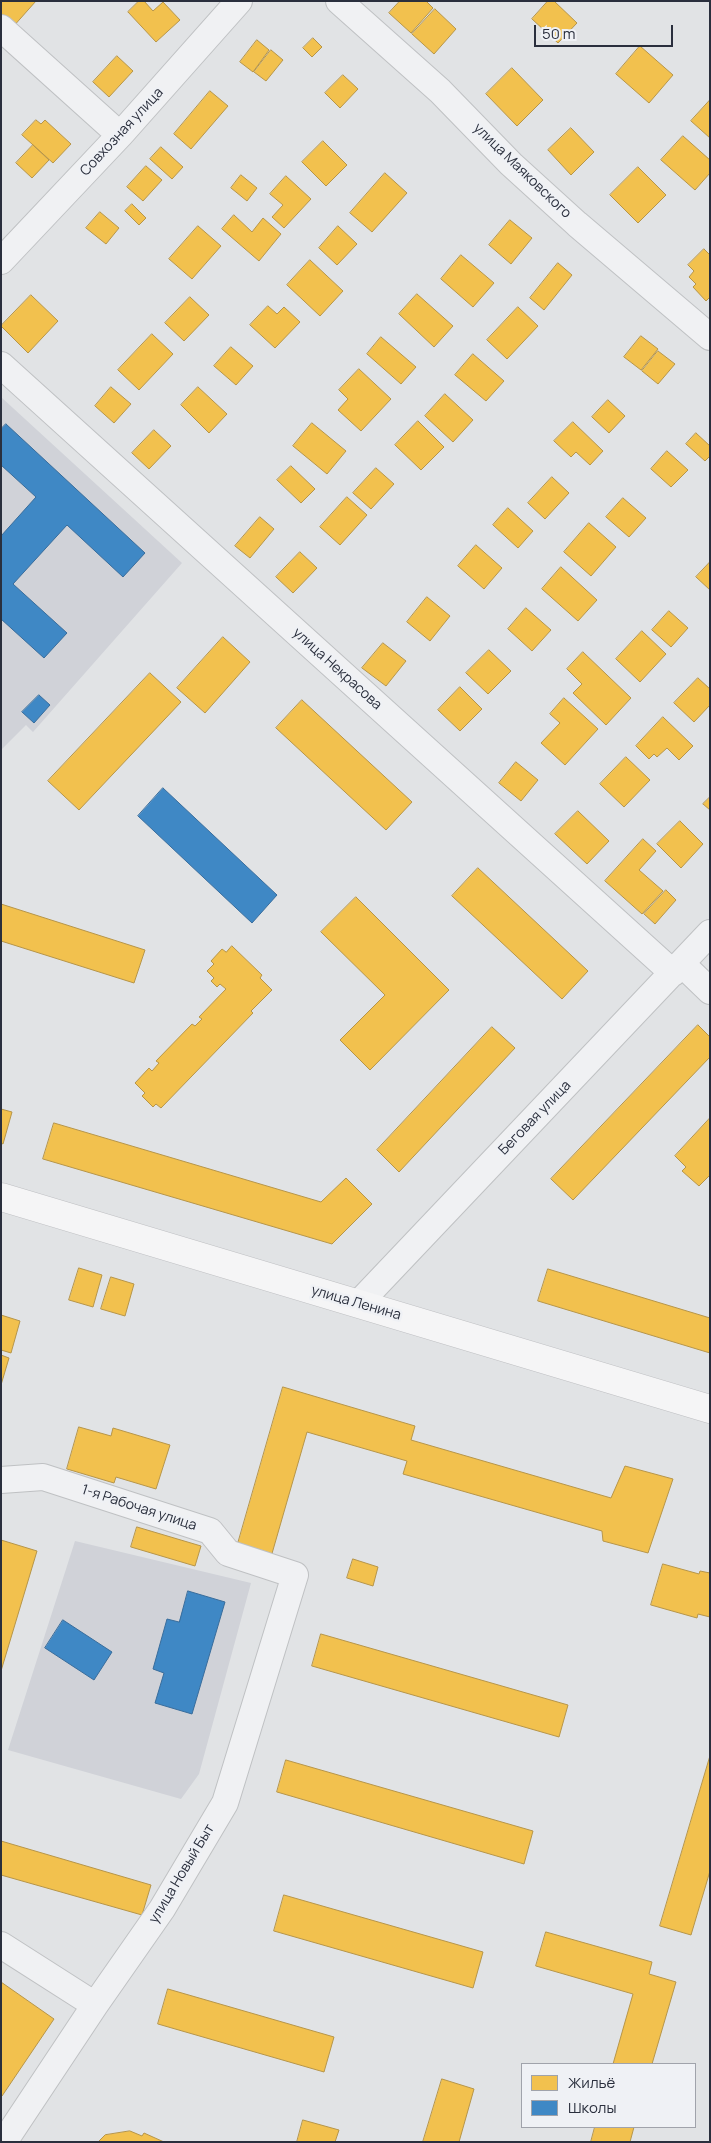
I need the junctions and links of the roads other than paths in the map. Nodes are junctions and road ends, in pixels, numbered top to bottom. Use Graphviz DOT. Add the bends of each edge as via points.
graph roads {
  1 [pos="239,1"];
  2 [pos="339,1"];
  3 [pos="1,28"];
  4 [pos="120,135"];
  5 [pos="1,261"];
  6 [pos="710,337"];
  7 [pos="1,365"];
  8 [pos="710,933"];
  9 [pos="678,968"];
  10 [pos="710,991"];
  11 [pos="1,1197"];
  12 [pos="359,1303"];
  13 [pos="710,1409"];
  14 [pos="1,1480"];
  15 [pos="294,1575"];
  16 [pos="1,1945"];
  17 [pos="95,2006"];
  18 [pos="4,2142"];
  1 -- 4 [label="street, Совхозная улица"];
  2 -- 6 [label="street, улица Маяковского" via="440,91 511,164 577,224"];
  3 -- 4 [label="street"];
  4 -- 5 [label="street, Совхозная улица"];
  7 -- 9 [label="street, улица Некрасова"];
  8 -- 9 [label="street, Беговая улица"];
  9 -- 10 [label="street, улица Некрасова"];
  9 -- 12 [label="street, Беговая улица"];
  11 -- 12 [label="main road, улица Ленина"];
  12 -- 13 [label="main road, улица Ленина"];
  14 -- 15 [label="street, 1-я Рабочая улица" via="43,1477 210,1531 228,1553"];
  15 -- 17 [label="street, улица Новый Быт" via="226,1803 162,1909"];
  16 -- 17 [label="street"];
  17 -- 18 [label="street, улица Новый Быт"];
}
